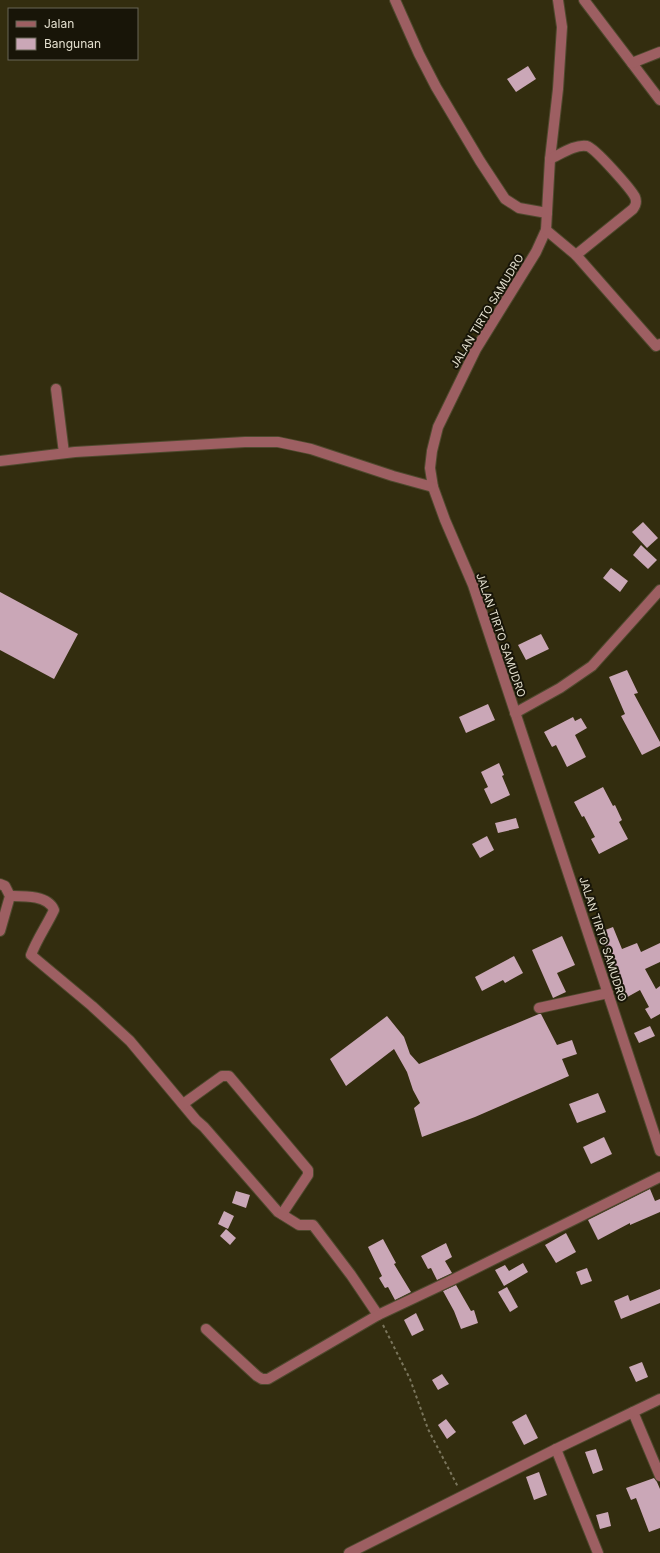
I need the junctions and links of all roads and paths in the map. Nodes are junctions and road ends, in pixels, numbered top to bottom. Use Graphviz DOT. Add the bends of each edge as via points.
graph roads {
  1 [pos="395,0"];
  2 [pos="558,0"];
  3 [pos="584,0"];
  4 [pos="660,52"];
  5 [pos="632,63"];
  6 [pos="660,100"];
  7 [pos="550,159"];
  8 [pos="547,213"];
  9 [pos="546,230"];
  10 [pos="576,255"];
  11 [pos="659,348"];
  12 [pos="56,389"];
  13 [pos="64,453"];
  14 [pos="0,461"];
  15 [pos="434,487"];
  16 [pos="660,590"];
  17 [pos="515,713"];
  18 [pos="0,884"];
  19 [pos="10,896"];
  20 [pos="0,932"];
  21 [pos="608,993"];
  22 [pos="539,1008"];
  23 [pos="183,1104"];
  24 [pos="660,1151"];
  25 [pos="660,1176"];
  26 [pos="282,1214"];
  27 [pos="378,1315"];
  28 [pos="206,1329"];
  29 [pos="660,1399"];
  30 [pos="633,1412"];
  31 [pos="556,1449"];
  32 [pos="660,1476"];
  33 [pos="462,1495"];
  34 [pos="349,1553"];
  35 [pos="598,1553"];
  1 -- 8 [label="street" via="436,87 505,199 519,208"];
  2 -- 7 [label="street, JALAN TIRTO SAMUDRO" via="562,27"];
  3 -- 5 [label="street"];
  4 -- 5 [label="street"];
  5 -- 6 [label="street"];
  7 -- 8 [label="street, JALAN TIRTO SAMUDRO"];
  7 -- 10 [label="street" via="575,147 592,148 635,197 634,209"];
  8 -- 9 [label="street, JALAN TIRTO SAMUDRO"];
  9 -- 10 [label="street"];
  9 -- 15 [label="street, JALAN TIRTO SAMUDRO" via="536,252 476,349 438,427 430,468"];
  10 -- 11 [label="street"];
  12 -- 13 [label="street"];
  13 -- 14 [label="street"];
  13 -- 15 [label="street" via="278,442 311,449"];
  15 -- 17 [label="street, JALAN TIRTO SAMUDRO" via="473,585"];
  16 -- 17 [label="street, JALAN TIRTO SAMUDRO" via="592,666 560,688"];
  17 -- 21 [label="street, JALAN TIRTO SAMUDRO"];
  18 -- 19 [label="street" via="5,886"];
  19 -- 20 [label="street"];
  19 -- 23 [label="street" via="32,896 49,903 54,910 31,955 130,1041"];
  21 -- 22 [label="street"];
  21 -- 24 [label="street, JALAN TIRTO SAMUDRO"];
  23 -- 26 [label="street"];
  23 -- 26 [label="street" via="222,1076 229,1076 308,1170 308,1175"];
  25 -- 27 [label="street"];
  26 -- 27 [label="street" via="299,1225 313,1224"];
  27 -- 28 [label="street" via="268,1379 257,1376"];
  27 -- 33 [label="path" via="410,1379 428,1429"];
  29 -- 30 [label="street"];
  30 -- 31 [label="street"];
  30 -- 32 [label="street"];
  31 -- 33 [label="street"];
  31 -- 35 [label="street"];
  33 -- 34 [label="street"];
}
